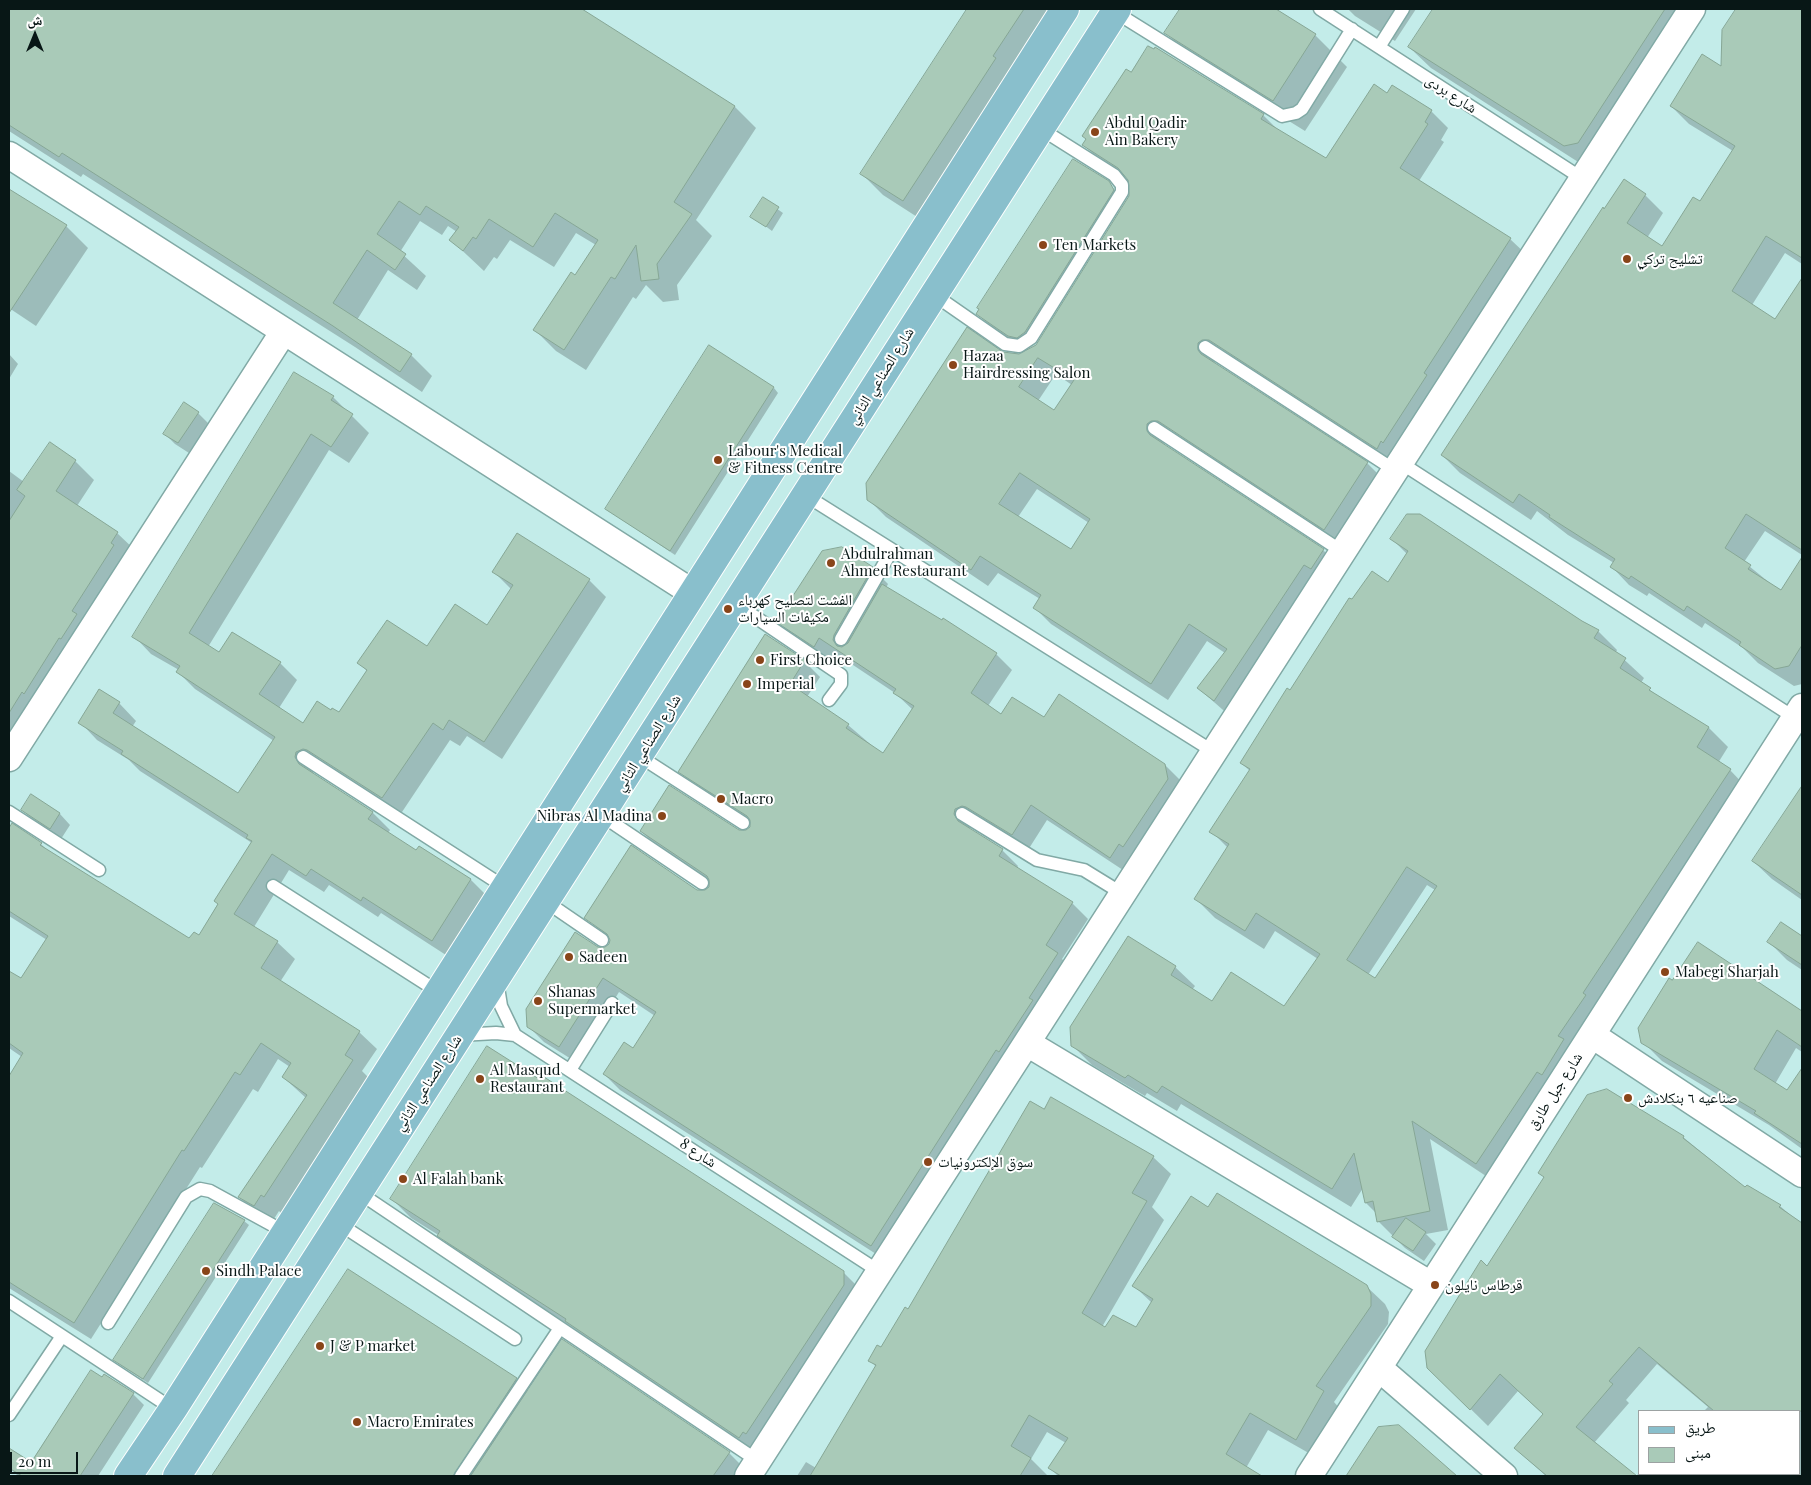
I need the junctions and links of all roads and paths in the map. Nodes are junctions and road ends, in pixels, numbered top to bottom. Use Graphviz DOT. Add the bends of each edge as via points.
graph roads {
  1 [pos="1065,9"];
  2 [pos="1320,9"];
  3 [pos="1403,9"];
  4 [pos="1692,9"];
  5 [pos="1116,10"];
  6 [pos="1352,29"];
  7 [pos="1379,47"];
  8 [pos="1041,129"];
  9 [pos="9,155"];
  10 [pos="1583,179"];
  11 [pos="933,294"];
  12 [pos="284,331"];
  13 [pos="1205,347"];
  14 [pos="1154,428"];
  15 [pos="1398,467"];
  16 [pos="805,495"];
  17 [pos="892,550"];
  18 [pos="1343,552"];
  19 [pos="693,593"];
  20 [pos="736,604"];
  21 [pos="841,639"];
  22 [pos="829,700"];
  23 [pos="1799,712"];
  24 [pos="1214,752"];
  25 [pos="639,756"];
  26 [pos="303,757"];
  27 [pos="9,758"];
  28 [pos="9,812"];
  29 [pos="962,814"];
  30 [pos="601,815"];
  31 [pos="744,824"];
  32 [pos="99,870"];
  33 [pos="702,883"];
  34 [pos="272,886"];
  35 [pos="503,886"];
  36 [pos="1123,894"];
  37 [pos="545,901"];
  38 [pos="602,940"];
  39 [pos="497,975"];
  40 [pos="437,991"];
  41 [pos="612,1002"];
  42 [pos="1592,1034"];
  43 [pos="515,1035"];
  44 [pos="458,1036"];
  45 [pos="1027,1043"];
  46 [pos="570,1070"];
  47 [pos="1802,1174"];
  48 [pos="358,1192"];
  49 [pos="338,1223"];
  50 [pos="285,1232"];
  51 [pos="880,1272"];
  52 [pos="1431,1285"];
  53 [pos="9,1301"];
  54 [pos="108,1323"];
  55 [pos="560,1328"];
  56 [pos="62,1336"];
  57 [pos="515,1339"];
  58 [pos="1380,1369"];
  59 [pos="173,1409"];
  60 [pos="9,1415"];
  61 [pos="753,1468"];
  62 [pos="128,1476"];
  63 [pos="177,1476"];
  64 [pos="461,1476"];
  65 [pos="1309,1476"];
  66 [pos="1504,1476"];
  1 -- 19 [label="main road"];
  2 -- 6 [label="lane, شارع بردى"];
  3 -- 7 [label="lane"];
  4 -- 10 [label="street"];
  5 -- 6 [label="lane" via="1282,116 1302,109"];
  5 -- 8 [label="main road, شارع الصناعي الثاني"];
  6 -- 7 [label="lane, شارع بردى"];
  7 -- 10 [label="lane, شارع بردى"];
  8 -- 11 [label="main road, شارع الصناعي الثاني"];
  8 -- 11 [label="lane" via="1114,175 1122,185 1122,192 1031,338 1019,346 1005,344"];
  9 -- 12 [label="street"];
  10 -- 15 [label="street"];
  11 -- 16 [label="main road, شارع الصناعي الثاني"];
  12 -- 19 [label="street"];
  12 -- 27 [label="street"];
  13 -- 15 [label="lane"];
  14 -- 18 [label="lane"];
  15 -- 18 [label="street"];
  15 -- 23 [label="lane"];
  16 -- 17 [label="lane"];
  16 -- 20 [label="main road, شارع الصناعي الثاني"];
  17 -- 21 [label="lane"];
  17 -- 24 [label="lane"];
  18 -- 24 [label="street"];
  19 -- 35 [label="main road"];
  20 -- 22 [label="lane" via="841,674 841,684"];
  20 -- 25 [label="main road, شارع الصناعي الثاني"];
  23 -- 42 [label="street, شارع جبل طارق"];
  24 -- 36 [label="street"];
  25 -- 30 [label="main road, شارع الصناعي الثاني"];
  25 -- 31 [label="lane"];
  26 -- 35 [label="lane"];
  28 -- 32 [label="lane"];
  29 -- 36 [label="lane" via="1037,860 1084,870"];
  30 -- 33 [label="lane"];
  30 -- 37 [label="main road, شارع الصناعي الثاني"];
  34 -- 40 [label="lane"];
  35 -- 40 [label="main road"];
  36 -- 45 [label="street"];
  37 -- 38 [label="lane"];
  37 -- 39 [label="main road, شارع الصناعي الثاني"];
  39 -- 43 [label="lane" via="501,1006"];
  39 -- 44 [label="main road, شارع الصناعي الثاني"];
  40 -- 50 [label="main road"];
  41 -- 46 [label="lane"];
  42 -- 47 [label="street"];
  42 -- 52 [label="street, شارع جبل طارق"];
  43 -- 44 [label="lane, شارع 8"];
  43 -- 46 [label="lane, شارع 8"];
  44 -- 48 [label="main road, شارع الصناعي الثاني"];
  45 -- 51 [label="street"];
  45 -- 52 [label="street"];
  46 -- 51 [label="lane, شارع 8"];
  48 -- 49 [label="main road, شارع الصناعي الثاني"];
  48 -- 55 [label="lane"];
  49 -- 57 [label="lane"];
  49 -- 63 [label="main road, شارع الصناعي الثاني"];
  50 -- 54 [label="lane" via="210,1190 200,1189 186,1197"];
  50 -- 59 [label="main road"];
  51 -- 61 [label="street"];
  52 -- 58 [label="street, شارع جبل طارق"];
  53 -- 56 [label="lane"];
  55 -- 61 [label="lane"];
  55 -- 64 [label="lane"];
  56 -- 59 [label="lane"];
  56 -- 60 [label="lane"];
  58 -- 65 [label="street, شارع جبل طارق"];
  58 -- 66 [label="street"];
  59 -- 62 [label="main road"];
}
